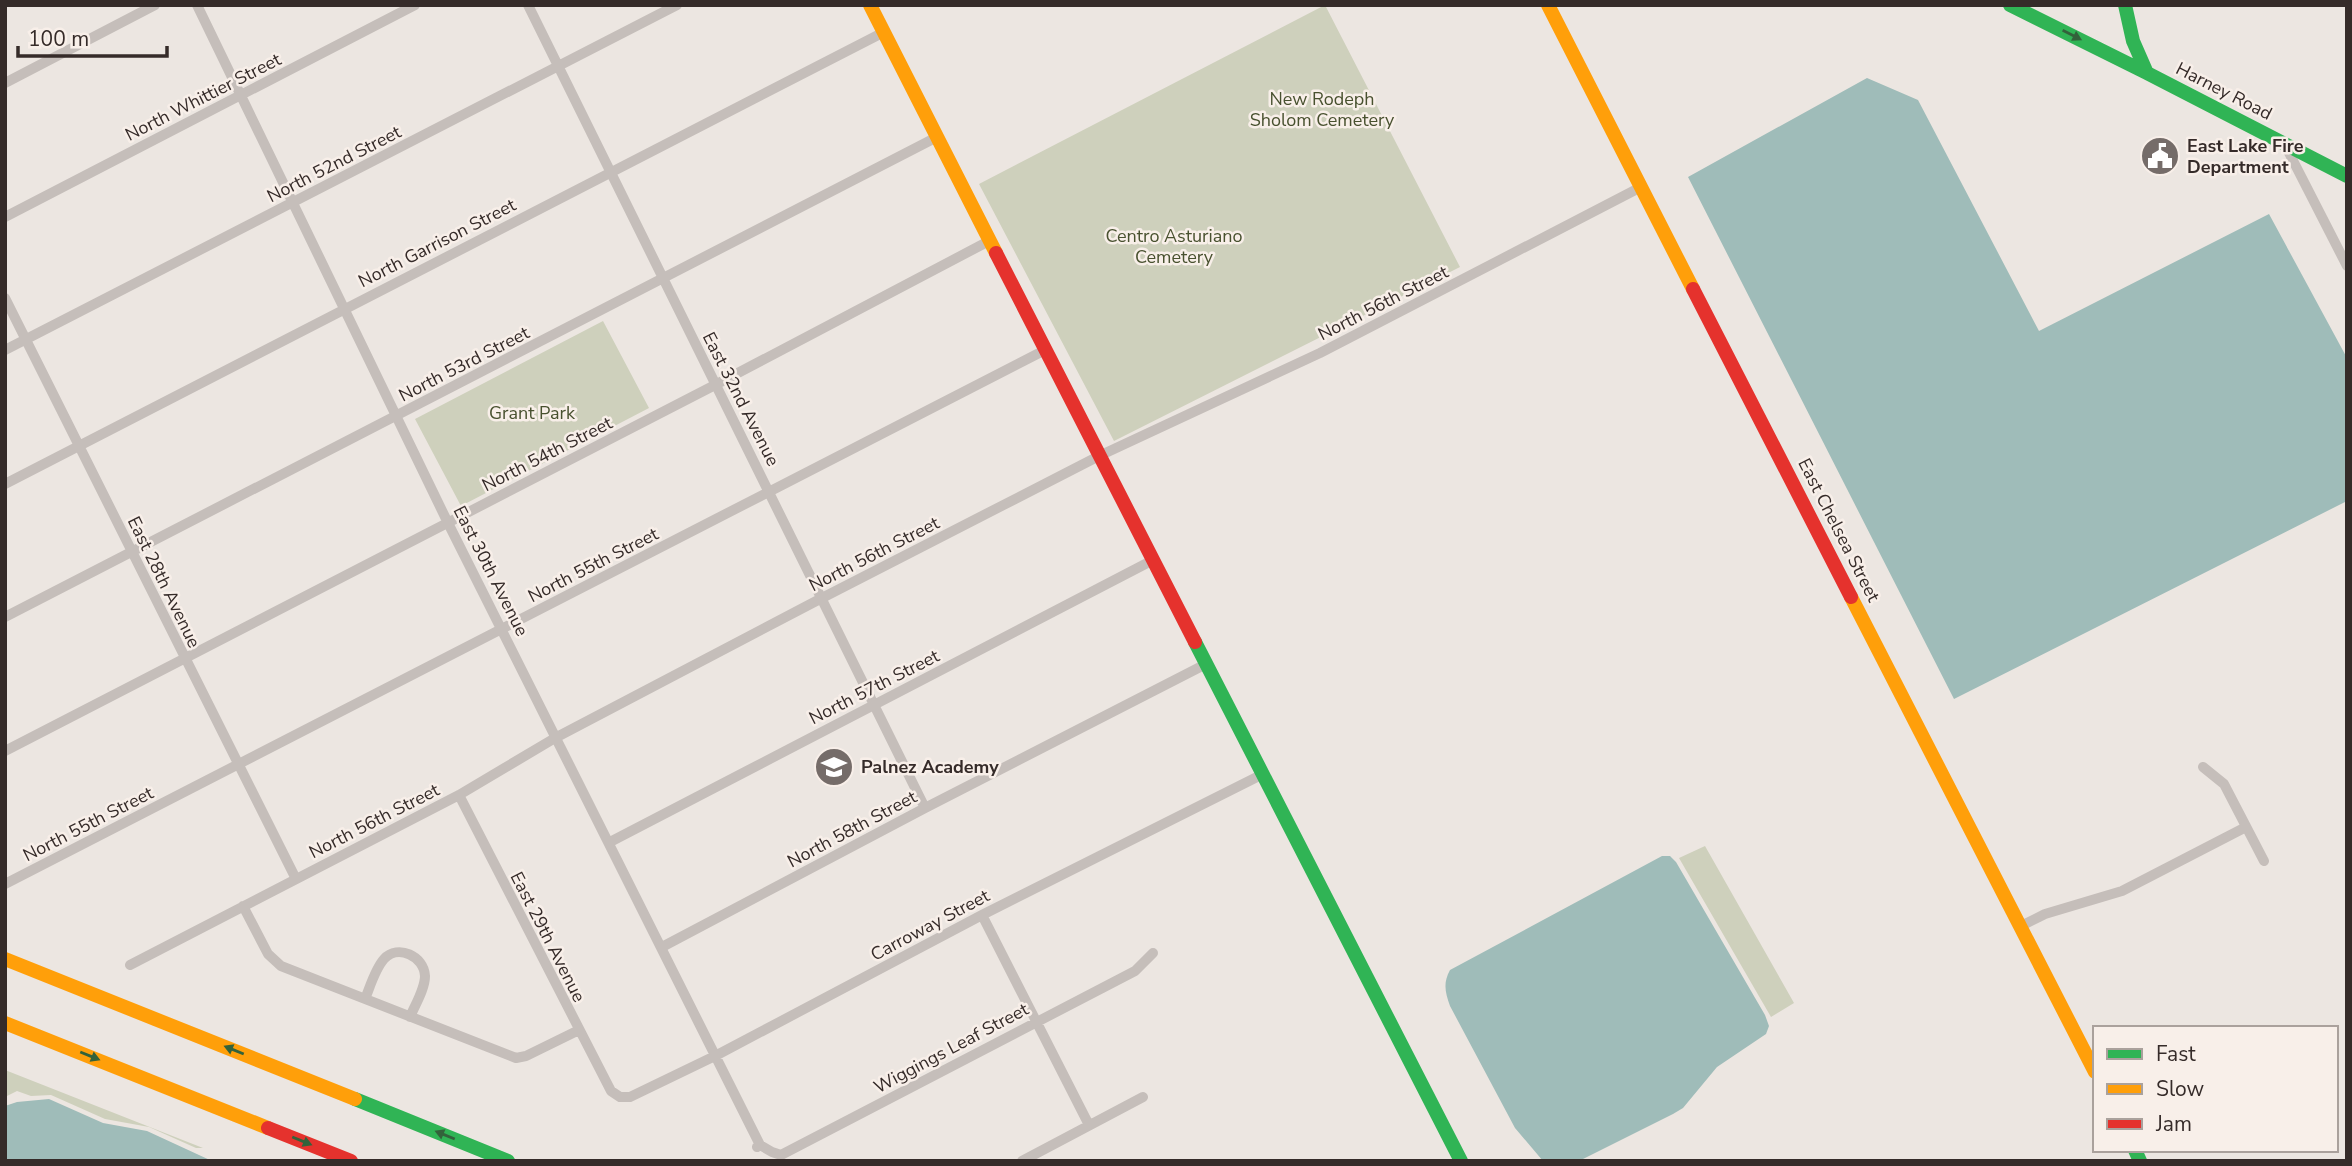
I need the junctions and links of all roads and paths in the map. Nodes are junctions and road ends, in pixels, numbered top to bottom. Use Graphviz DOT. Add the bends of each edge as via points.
graph roads {
  1 [pos="155,5"];
  2 [pos="197,5"];
  3 [pos="415,5"];
  4 [pos="528,5"];
  5 [pos="677,5"];
  6 [pos="870,5"];
  7 [pos="1548,5"];
  8 [pos="2010,5"];
  9 [pos="2134,5"];
  10 [pos="2127,12"];
  11 [pos="884,32"];
  12 [pos="557,67"];
  13 [pos="2147,74"];
  14 [pos="5,83"];
  15 [pos="241,95"];
  16 [pos="937,138"];
  17 [pos="2283,143"];
  18 [pos="609,172"];
  19 [pos="2347,176"];
  20 [pos="1641,187"];
  21 [pos="293,203"];
  22 [pos="5,217"];
  23 [pos="989,242"];
  24 [pos="2347,266"];
  25 [pos="663,279"];
  26 [pos="5,298"];
  27 [pos="345,309"];
  28 [pos="26,340"];
  29 [pos="5,350"];
  30 [pos="1045,350"];
  31 [pos="715,385"];
  32 [pos="398,416"];
  33 [pos="79,446"];
  34 [pos="1098,456"];
  35 [pos="5,484"];
  36 [pos="770,492"];
  37 [pos="448,523"];
  38 [pos="132,553"];
  39 [pos="1153,560"];
  40 [pos="822,598"];
  41 [pos="5,617"];
  42 [pos="503,629"];
  43 [pos="185,659"];
  44 [pos="1206,664"];
  45 [pos="874,706"];
  46 [pos="555,738"];
  47 [pos="5,751"];
  48 [pos="238,766"];
  49 [pos="2203,767"];
  50 [pos="1263,774"];
  51 [pos="459,795"];
  52 [pos="925,808"];
  53 [pos="2246,827"];
  54 [pos="610,842"];
  55 [pos="2264,861"];
  56 [pos="296,879"];
  57 [pos="5,884"];
  58 [pos="243,906"];
  59 [pos="982,915"];
  60 [pos="2021,926"];
  61 [pos="662,947"];
  62 [pos="1153,953"];
  63 [pos="5,959"];
  64 [pos="130,965"];
  65 [pos="365,999"];
  66 [pos="410,1017"];
  67 [pos="1037,1021"];
  68 [pos="5,1023"];
  69 [pos="579,1030"];
  70 [pos="717,1055"];
  71 [pos="2093,1068"];
  72 [pos="611,1091"];
  73 [pos="1143,1097"];
  74 [pos="1089,1125"];
  75 [pos="759,1146"];
  76 [pos="351,1161"];
  77 [pos="508,1161"];
  78 [pos="1022,1161"];
  79 [pos="1461,1161"];
  1 -- 14 [label="street"];
  2 -- 15 [label="street, East 30th Avenue"];
  3 -- 15 [label="street, North Whittier Street"];
  4 -- 12 [label="street, East 32nd Avenue"];
  5 -- 12 [label="street, North 52nd Street"];
  6 -- 11 [label="main road"];
  7 -- 20 [label="main road, East Chelsea Street"];
  8 -- 13 [label="main road, one-way"];
  9 -- 10 [label="main road"];
  10 -- 13 [label="main road, Harney Road"];
  11 -- 16 [label="main road"];
  11 -- 18 [label="street, North Garrison Street"];
  12 -- 18 [label="street, East 32nd Avenue"];
  12 -- 21 [label="street, North 52nd Street"];
  13 -- 17 [label="main road, Harney Road"];
  15 -- 21 [label="street, East 30th Avenue"];
  15 -- 22 [label="street, North Whittier Street"];
  16 -- 23 [label="main road"];
  16 -- 25 [label="street, North 53rd Street"];
  17 -- 19 [label="main road, Harney Road"];
  17 -- 24 [label="street"];
  18 -- 25 [label="street, East 32nd Avenue"];
  18 -- 27 [label="street, North Garrison Street"];
  20 -- 34 [label="street, North 56th Street" via="1320,353"];
  20 -- 60 [label="main road, East Chelsea Street"];
  21 -- 27 [label="street, East 30th Avenue"];
  21 -- 28 [label="street, North 52nd Street"];
  23 -- 30 [label="main road"];
  23 -- 31 [label="street, North 54th Street"];
  25 -- 31 [label="street, East 32nd Avenue"];
  25 -- 32 [label="street, North 53rd Street"];
  26 -- 28 [label="street, East 28th Avenue"];
  27 -- 32 [label="street, East 30th Avenue"];
  27 -- 33 [label="street, North Garrison Street"];
  28 -- 29 [label="street, North 52nd Street"];
  28 -- 33 [label="street, East 28th Avenue"];
  30 -- 34 [label="main road"];
  30 -- 36 [label="street, North 55th Street"];
  31 -- 36 [label="street, East 32nd Avenue"];
  31 -- 37 [label="street, North 54th Street"];
  32 -- 37 [label="street, East 30th Avenue"];
  32 -- 38 [label="street, North 53rd Street"];
  33 -- 35 [label="street, North Garrison Street"];
  33 -- 38 [label="street, East 28th Avenue"];
  34 -- 39 [label="main road"];
  34 -- 40 [label="street, North 56th Street"];
  36 -- 40 [label="street, East 32nd Avenue"];
  36 -- 42 [label="street, North 55th Street"];
  37 -- 42 [label="street, East 30th Avenue"];
  37 -- 43 [label="street, North 54th Street"];
  38 -- 41 [label="street, North 53rd Street"];
  38 -- 43 [label="street, East 28th Avenue"];
  39 -- 44 [label="main road"];
  39 -- 45 [label="street, North 57th Street"];
  40 -- 45 [label="street, East 32nd Avenue"];
  40 -- 46 [label="street, North 56th Street"];
  42 -- 46 [label="street, East 30th Avenue"];
  42 -- 48 [label="street, North 55th Street"];
  43 -- 47 [label="street, North 54th Street"];
  43 -- 48 [label="street, East 28th Avenue"];
  44 -- 50 [label="main road"];
  44 -- 52 [label="street, North 58th Street"];
  45 -- 52 [label="street, East 32nd Avenue"];
  45 -- 54 [label="street, North 57th Street"];
  46 -- 51 [label="street, North 56th Street"];
  46 -- 54 [label="street, East 30th Avenue"];
  48 -- 56 [label="street, East 28th Avenue"];
  48 -- 57 [label="street, North 55th Street"];
  49 -- 53 [label="street" via="2224,784"];
  50 -- 59 [label="street, Carroway Street"];
  50 -- 79 [label="main road"];
  51 -- 56 [label="street, North 56th Street"];
  51 -- 69 [label="street, East 29th Avenue"];
  52 -- 61 [label="street, North 58th Street"];
  53 -- 55 [label="street"];
  53 -- 60 [label="street" via="2122,891"];
  54 -- 61 [label="street, East 30th Avenue"];
  56 -- 58 [label="street, North 56th Street"];
  58 -- 64 [label="street, North 56th Street"];
  58 -- 65 [label="street" via="268,954 281,966"];
  59 -- 67 [label="street"];
  59 -- 70 [label="street, Carroway Street"];
  60 -- 71 [label="main road, East Chelsea Street"];
  61 -- 70 [label="street, East 30th Avenue"];
  62 -- 67 [label="street, Wiggings Leaf Street" via="1135,971"];
  77 -- 63 [label="main road, one-way"];
  65 -- 66 [label="street"];
  65 -- 66 [label="street" via="382,961 396,953 412,956 425,976"];
  66 -- 69 [label="street" via="516,1058"];
  67 -- 74 [label="street"];
  67 -- 75 [label="street, Wiggings Leaf Street" via="781,1155"];
  68 -- 76 [label="main road, one-way"];
  69 -- 72 [label="street, East 29th Avenue"];
  70 -- 72 [label="street, Carroway Street" via="630,1097"];
  70 -- 75 [label="street, East 30th Avenue"];
  73 -- 74 [label="street"];
  74 -- 78 [label="street"];
}
